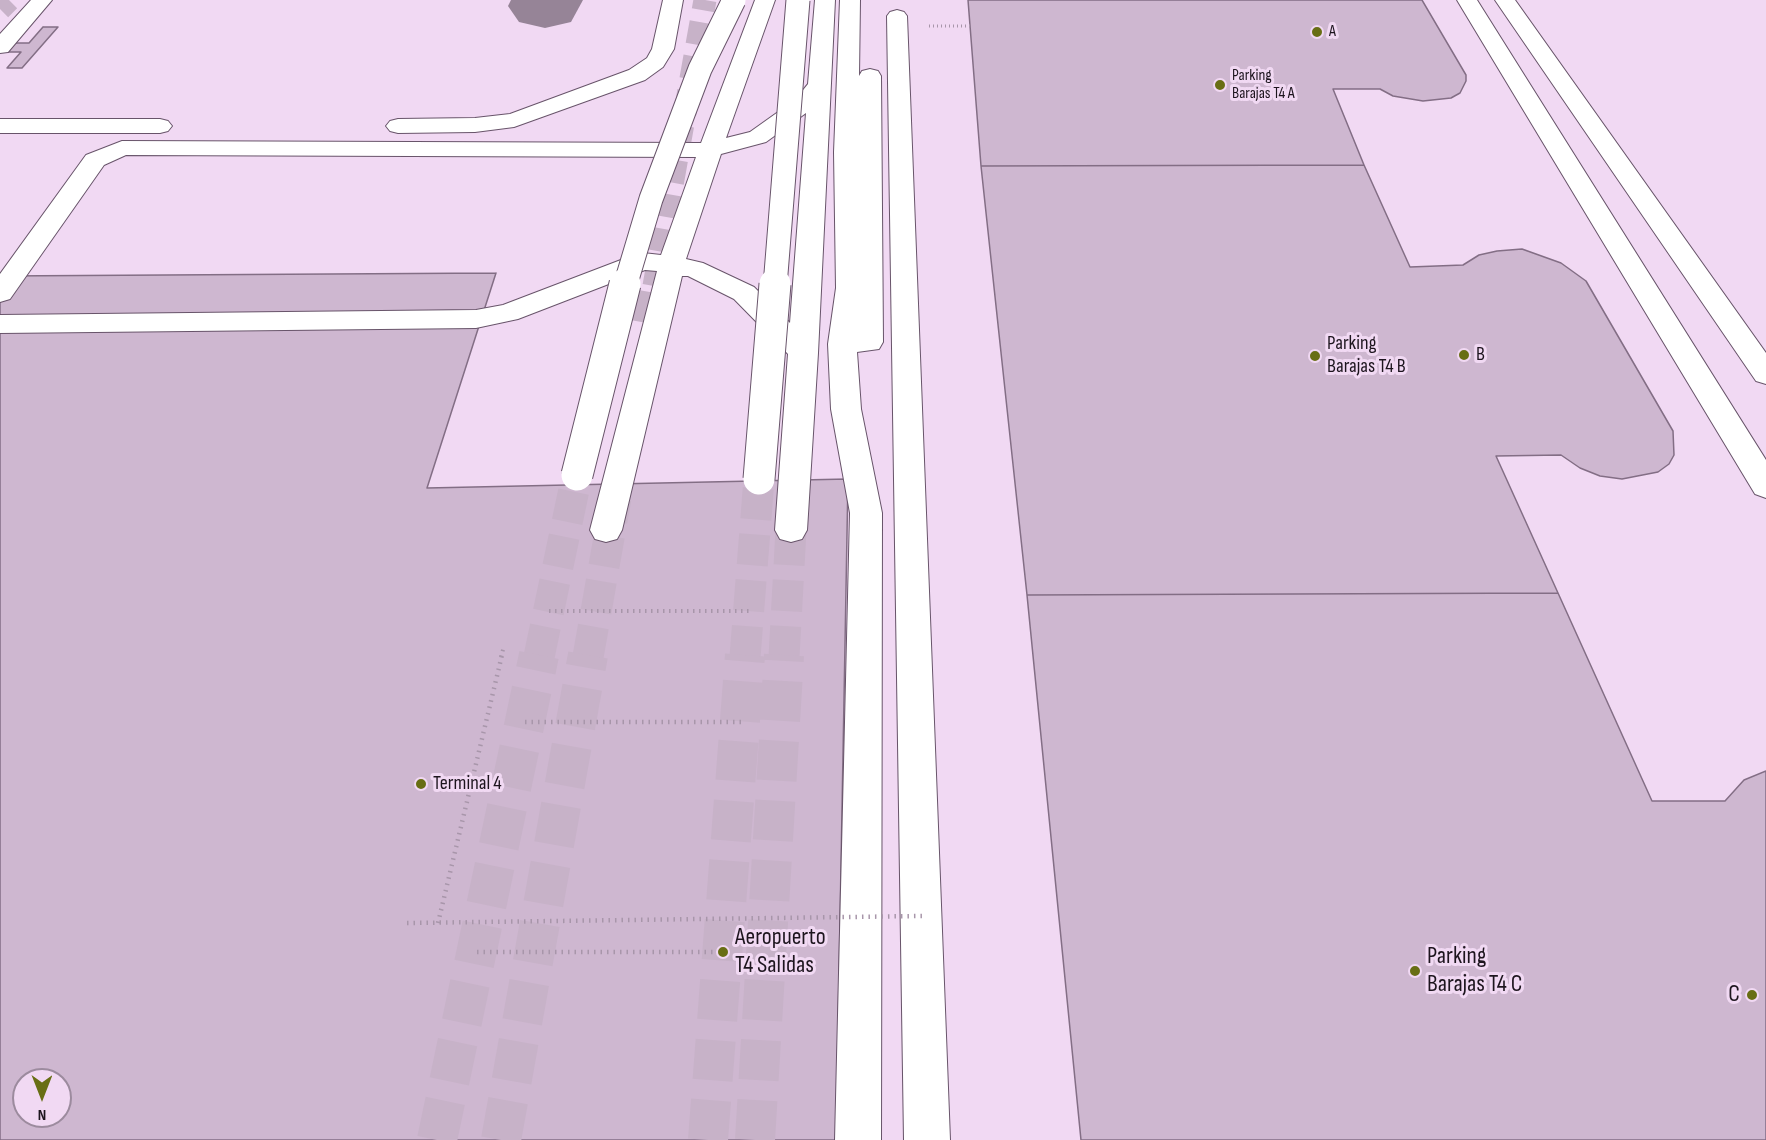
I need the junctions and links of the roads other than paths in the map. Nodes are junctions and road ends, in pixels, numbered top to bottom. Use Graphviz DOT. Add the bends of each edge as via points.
graph roads {
  1 [pos="42,0"];
  2 [pos="673,0"];
  3 [pos="734,0"];
  4 [pos="765,0"];
  5 [pos="798,0"];
  6 [pos="825,0"];
  7 [pos="850,0"];
  8 [pos="1467,0"];
  9 [pos="1505,0"];
  10 [pos="884,8"];
  11 [pos="0,47"];
  12 [pos="821,83"];
  13 [pos="0,126"];
  14 [pos="179,126"];
  15 [pos="371,126"];
  16 [pos="708,150"];
  17 [pos="672,265"];
  18 [pos="0,293"];
  19 [pos="0,324"];
  20 [pos="856,343"];
  21 [pos="804,353"];
  22 [pos="1766,374"];
  23 [pos="577,476"];
  24 [pos="759,479"];
  25 [pos="1766,486"];
  26 [pos="606,530"];
  27 [pos="791,530"];
  28 [pos="858,1140"];
  29 [pos="927,1140"];
  1 -- 11 [label="street"];
  2 -- 15 [label="street" via="663,49 655,62 637,75 514,120 475,125"];
  3 -- 23 [label="street, bridge" via="700,69 651,199 616,311"];
  4 -- 16 [label="street"];
  5 -- 24 [label="street, bridge"];
  6 -- 12 [label="street"];
  7 -- 20 [label="street" via="846,152 849,288"];
  8 -- 25 [label="street"];
  9 -- 22 [label="street"];
  10 -- 20 [label="street"];
  10 -- 29 [label="street" via="922,916"];
  12 -- 16 [label="street" via="803,105 758,137"];
  12 -- 21 [label="street"];
  13 -- 14 [label="street"];
  16 -- 17 [label="street"];
  16 -- 18 [label="street" via="122,148 95,160"];
  17 -- 19 [label="street" via="643,261 508,313 476,319"];
  17 -- 21 [label="street" via="694,269 744,293"];
  17 -- 26 [label="street"];
  20 -- 28 [label="street" via="846,409 866,513"];
  21 -- 27 [label="street"];
}
